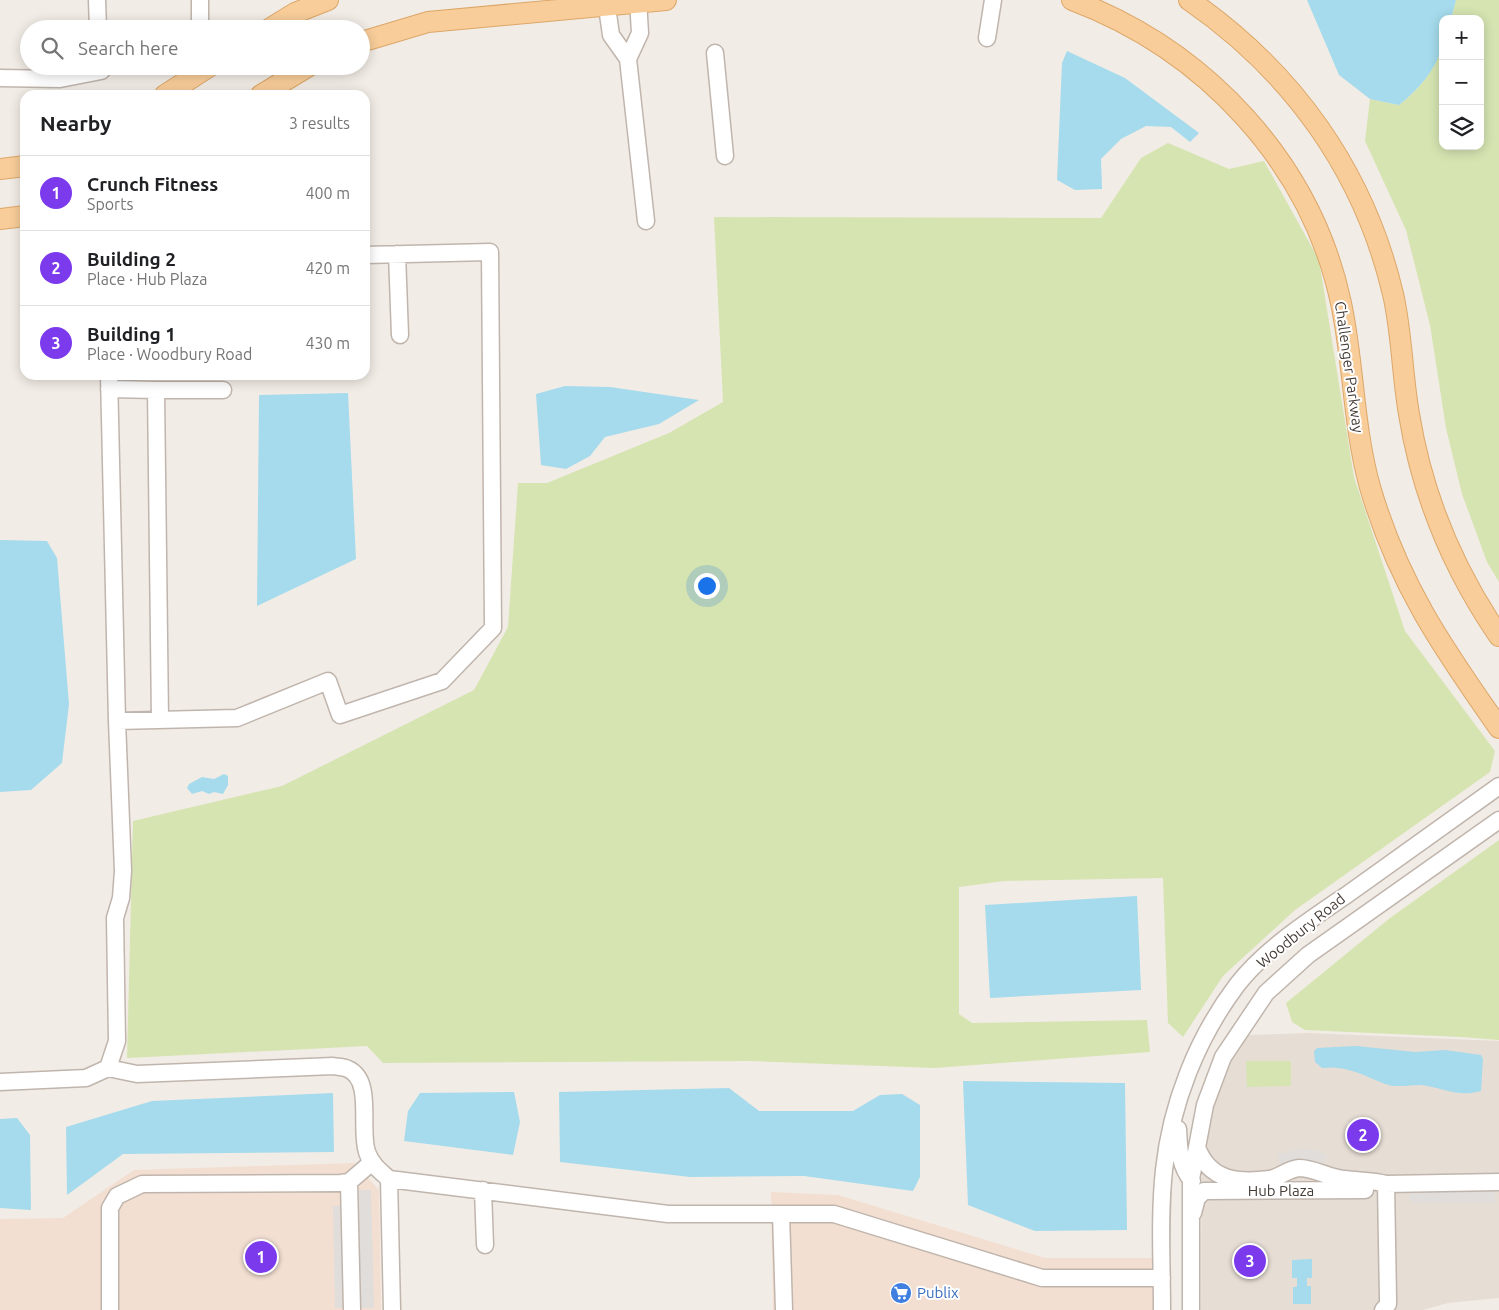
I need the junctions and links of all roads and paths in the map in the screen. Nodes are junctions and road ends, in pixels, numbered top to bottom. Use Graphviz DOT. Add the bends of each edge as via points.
graph roads {
  1 [pos="97,0"];
  2 [pos="200,0"];
  3 [pos="328,0"];
  4 [pos="666,0"];
  5 [pos="993,0"];
  6 [pos="1072,0"];
  7 [pos="1190,0"];
  8 [pos="638,1"];
  9 [pos="606,3"];
  10 [pos="98,20"];
  11 [pos="200,20"];
  12 [pos="284,20"];
  13 [pos="987,38"];
  14 [pos="370,39"];
  15 [pos="715,53"];
  16 [pos="628,59"];
  17 [pos="75,75"];
  18 [pos="196,75"];
  19 [pos="294,75"];
  20 [pos="0,78"];
  21 [pos="173,90"];
  22 [pos="269,90"];
  23 [pos="725,156"];
  24 [pos="20,167"];
  25 [pos="0,169"];
  26 [pos="20,217"];
  27 [pos="0,219"];
  28 [pos="646,222"];
  29 [pos="397,254"];
  30 [pos="370,255"];
  31 [pos="400,335"];
  32 [pos="109,382"];
  33 [pos="156,390"];
  34 [pos="223,390"];
  35 [pos="1499,636"];
  36 [pos="160,720"];
  37 [pos="116,721"];
  38 [pos="1499,728"];
  39 [pos="1499,786"];
  40 [pos="1499,820"];
  41 [pos="108,1068"];
  42 [pos="0,1082"];
  43 [pos="1176,1104"];
  44 [pos="1196,1147"];
  45 [pos="372,1163"];
  46 [pos="1282,1174"];
  47 [pos="389,1179"];
  48 [pos="1191,1179"];
  49 [pos="349,1182"];
  50 [pos="1499,1182"];
  51 [pos="1323,1183"];
  52 [pos="1386,1184"];
  53 [pos="483,1190"];
  54 [pos="1204,1191"];
  55 [pos="1281,1191"];
  56 [pos="781,1214"];
  57 [pos="1191,1217"];
  58 [pos="484,1245"];
  59 [pos="1162,1278"];
  60 [pos="110,1310"];
  61 [pos="352,1310"];
  62 [pos="392,1310"];
  63 [pos="784,1310"];
  64 [pos="1162,1310"];
  65 [pos="1191,1310"];
  66 [pos="1383,1310"];
  1 -- 10 [label="street"];
  2 -- 11 [label="street"];
  3 -- 12 [label="main road"];
  4 -- 8 [label="main road"];
  5 -- 13 [label="street"];
  6 -- 38 [label="main road, Challenger Parkway" via="1140,32 1195,69 1248,120 1295,185 1317,229 1338,289 1361,447 1387,536 1428,623"];
  7 -- 35 [label="main road" via="1245,43 1285,82 1323,131 1356,189 1376,235 1393,294 1408,414 1430,500 1461,574"];
  8 -- 9 [label="main road"];
  8 -- 16 [label="street" via="640,33"];
  9 -- 14 [label="main road" via="428,22"];
  9 -- 16 [label="street" via="611,36"];
  15 -- 23 [label="street"];
  16 -- 28 [label="street"];
  17 -- 20 [label="street" via="60,79"];
  18 -- 21 [label="main road"];
  19 -- 22 [label="main road"];
  24 -- 25 [label="main road"];
  26 -- 27 [label="main road"];
  29 -- 30 [label="street"];
  29 -- 31 [label="street"];
  29 -- 36 [label="street" via="490,252 493,628 442,681 340,715 328,681 237,718"];
  32 -- 33 [label="street"];
  32 -- 37 [label="street"];
  33 -- 34 [label="street"];
  33 -- 36 [label="street"];
  36 -- 37 [label="street"];
  37 -- 41 [label="street" via="123,871 121,898 115,918 117,1041"];
  39 -- 43 [label="street, Woodbury Road" via="1272,949 1238,985 1209,1029 1185,1077"];
  40 -- 44 [label="street, Woodbury Road" via="1308,955 1266,993 1223,1058 1205,1105"];
  41 -- 42 [label="street" via="86,1078"];
  41 -- 45 [label="street" via="137,1074 333,1066 349,1069 360,1079 364,1092 364,1140"];
  43 -- 48 [label="street" via="1180,1155"];
  43 -- 59 [label="street, Woodbury Road" via="1164,1169"];
  44 -- 46 [label="street, Hub Plaza" via="1206,1167 1226,1178 1271,1179"];
  44 -- 48 [label="street, Woodbury Road"];
  45 -- 47 [label="street"];
  45 -- 49 [label="street"];
  46 -- 51 [label="street, Hub Plaza" via="1299,1168 1313,1170"];
  46 -- 55 [label="street"];
  47 -- 53 [label="street"];
  47 -- 62 [label="street"];
  48 -- 54 [label="street"];
  48 -- 57 [label="street, Woodbury Road"];
  49 -- 60 [label="street" via="142,1184 117,1196 110,1208"];
  49 -- 61 [label="street"];
  50 -- 52 [label="street, Hub Plaza"];
  51 -- 52 [label="street, Hub Plaza" via="1371,1190"];
  51 -- 55 [label="street, Hub Plaza"];
  52 -- 66 [label="street" via="1394,1272 1388,1304"];
  53 -- 56 [label="street" via="668,1214"];
  53 -- 58 [label="street"];
  54 -- 55 [label="street, Hub Plaza"];
  54 -- 57 [label="street" via="1197,1198"];
  56 -- 59 [label="street" via="834,1214 1042,1278"];
  56 -- 63 [label="street"];
  57 -- 65 [label="street, Woodbury Road"];
  59 -- 64 [label="street, Woodbury Road"];
}
